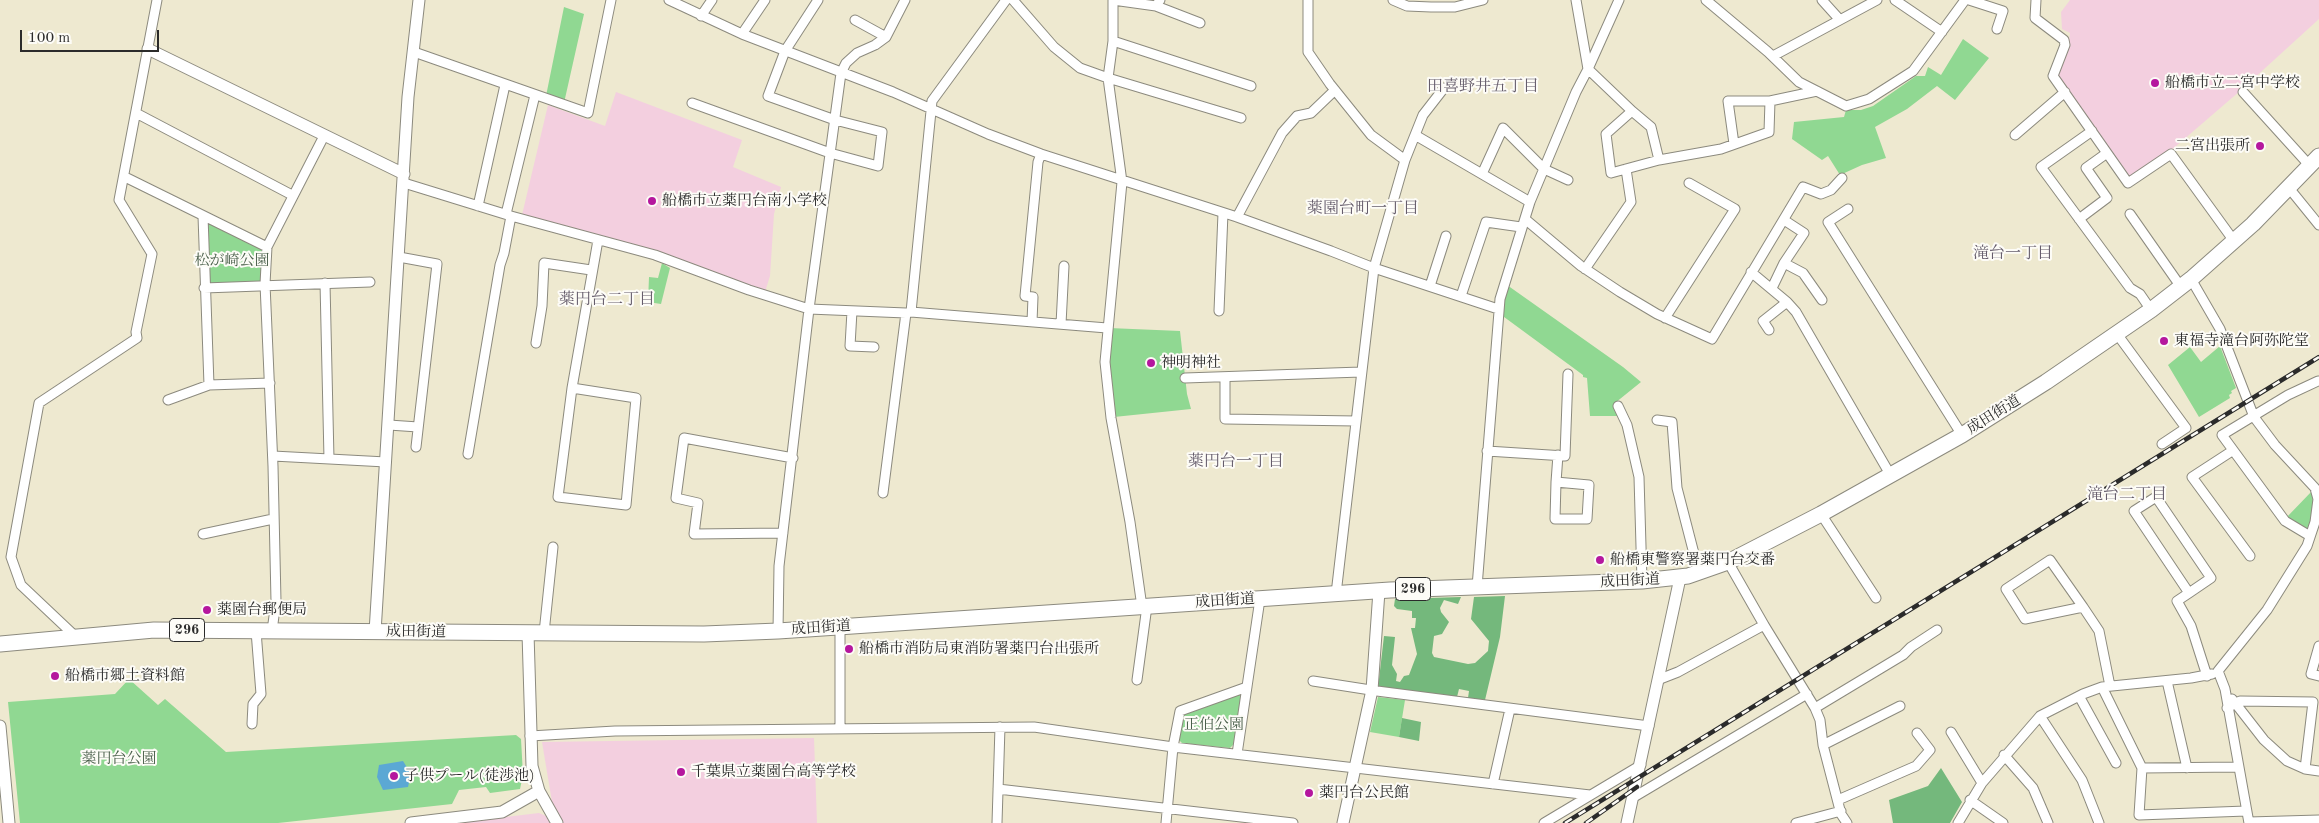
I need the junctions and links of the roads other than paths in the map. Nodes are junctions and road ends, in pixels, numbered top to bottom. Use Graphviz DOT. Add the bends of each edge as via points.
graph roads {
  1 [pos="157,0"];
  2 [pos="419,0"];
  3 [pos="611,0"];
  4 [pos="669,0"];
  5 [pos="712,0"];
  6 [pos="765,0"];
  7 [pos="818,0"];
  8 [pos="905,0"];
  9 [pos="1006,0"];
  10 [pos="1013,0"];
  11 [pos="1113,0"];
  12 [pos="1308,0"];
  13 [pos="1393,0"];
  14 [pos="1483,0"];
  15 [pos="1576,0"];
  16 [pos="1619,0"];
  17 [pos="1706,0"];
  18 [pos="1822,0"];
  19 [pos="1877,0"];
  20 [pos="1895,0"];
  21 [pos="1965,0"];
  22 [pos="1969,0"];
  23 [pos="2036,0"];
  24 [pos="1158,3"];
  25 [pos="701,16"];
  26 [pos="855,20"];
  27 [pos="1840,20"];
  28 [pos="1200,23"];
  29 [pos="1997,29"];
  30 [pos="1942,32"];
  31 [pos="742,34"];
  32 [pos="886,37"];
  33 [pos="1112,41"];
  34 [pos="148,49"];
  35 [pos="785,51"];
  36 [pos="414,52"];
  37 [pos="1772,56"];
  38 [pos="1588,69"];
  39 [pos="841,73"];
  40 [pos="1108,78"];
  41 [pos="505,85"];
  42 [pos="1251,86"];
  43 [pos="1444,88"];
  44 [pos="1335,90"];
  45 [pos="1817,92"];
  46 [pos="2065,92"];
  47 [pos="2243,92"];
  48 [pos="535,96"];
  49 [pos="1770,101"];
  50 [pos="692,103"];
  51 [pos="930,109"];
  52 [pos="1632,111"];
  53 [pos="136,113"];
  54 [pos="1241,118"];
  55 [pos="835,120"];
  56 [pos="2092,131"];
  57 [pos="1414,135"];
  58 [pos="2015,135"];
  59 [pos="324,136"];
  60 [pos="1734,144"];
  61 [pos="830,153"];
  62 [pos="2107,153"];
  63 [pos="1041,154"];
  64 [pos="1405,160"];
  65 [pos="1659,160"];
  66 [pos="2314,161"];
  67 [pos="1544,169"];
  68 [pos="1626,169"];
  69 [pos="1482,174"];
  70 [pos="125,177"];
  71 [pos="404,178"];
  72 [pos="1842,178"];
  73 [pos="1568,180"];
  74 [pos="1122,182"];
  75 [pos="1689,184"];
  76 [pos="2289,188"];
  77 [pos="292,195"];
  78 [pos="1530,202"];
  79 [pos="478,206"];
  80 [pos="1848,209"];
  81 [pos="1223,212"];
  82 [pos="2130,214"];
  83 [pos="508,215"];
  84 [pos="203,216"];
  85 [pos="1238,217"];
  86 [pos="2079,218"];
  87 [pos="1784,220"];
  88 [pos="1523,223"];
  89 [pos="2319,226"];
  90 [pos="1446,236"];
  91 [pos="598,240"];
  92 [pos="2234,241"];
  93 [pos="267,247"];
  94 [pos="399,257"];
  95 [pos="1784,263"];
  96 [pos="1064,266"];
  97 [pos="1374,268"];
  98 [pos="1585,269"];
  99 [pos="591,270"];
  100 [pos="1751,272"];
  101 [pos="370,282"];
  102 [pos="325,283"];
  103 [pos="2186,283"];
  104 [pos="266,284"];
  105 [pos="1430,286"];
  106 [pos="204,288"];
  107 [pos="1772,288"];
  108 [pos="1461,296"];
  109 [pos="1822,300"];
  110 [pos="1787,302"];
  111 [pos="809,309"];
  112 [pos="1498,309"];
  113 [pos="2151,310"];
  114 [pos="852,311"];
  115 [pos="1219,311"];
  116 [pos="909,313"];
  117 [pos="1665,318"];
  118 [pos="1032,322"];
  119 [pos="1061,324"];
  120 [pos="1107,328"];
  121 [pos="1769,330"];
  122 [pos="2117,334"];
  123 [pos="536,343"];
  124 [pos="874,347"];
  125 [pos="1360,372"];
  126 [pos="1568,374"];
  127 [pos="1225,377"];
  128 [pos="1185,378"];
  129 [pos="2318,381"];
  130 [pos="270,383"];
  131 [pos="209,385"];
  132 [pos="572,388"];
  133 [pos="168,400"];
  134 [pos="1618,406"];
  135 [pos="2254,416"];
  136 [pos="1657,420"];
  137 [pos="1356,421"];
  138 [pos="389,425"];
  139 [pos="418,427"];
  140 [pos="1962,435"];
  141 [pos="2162,444"];
  142 [pos="416,447"];
  143 [pos="2232,450"];
  144 [pos="1487,451"];
  145 [pos="468,454"];
  146 [pos="273,456"];
  147 [pos="1558,456"];
  148 [pos="793,458"];
  149 [pos="329,459"];
  150 [pos="386,462"];
  151 [pos="1891,476"];
  152 [pos="1556,482"];
  153 [pos="2317,485"];
  154 [pos="883,493"];
  155 [pos="2318,499"];
  156 [pos="1821,514"];
  157 [pos="273,519"];
  158 [pos="784,533"];
  159 [pos="203,534"];
  160 [pos="2310,536"];
  161 [pos="553,548"];
  162 [pos="2250,556"];
  163 [pos="1728,562"];
  164 [pos="1699,573"];
  165 [pos="1680,578"];
  166 [pos="1642,581"];
  167 [pos="1477,587"];
  168 [pos="1379,591"];
  169 [pos="2189,593"];
  170 [pos="1336,594"];
  171 [pos="1876,598"];
  172 [pos="1260,599"];
  173 [pos="1144,607"];
  174 [pos="2083,607"];
  175 [pos="1764,625"];
  176 [pos="840,627"];
  177 [pos="1937,630"];
  178 [pos="256,631"];
  179 [pos="272,631"];
  180 [pos="778,631"];
  181 [pos="376,632"];
  182 [pos="528,633"];
  183 [pos="544,633"];
  184 [pos="75,636"];
  185 [pos="0,644"];
  186 [pos="2319,646"];
  187 [pos="2218,671"];
  188 [pos="2207,676"];
  189 [pos="2319,676"];
  190 [pos="1660,679"];
  191 [pos="1137,680"];
  192 [pos="1313,681"];
  193 [pos="2167,682"];
  194 [pos="1248,686"];
  195 [pos="2106,687"];
  196 [pos="1372,690"];
  197 [pos="1806,694"];
  198 [pos="2079,696"];
  199 [pos="1900,706"];
  200 [pos="2231,706"];
  201 [pos="1816,708"];
  202 [pos="1510,709"];
  203 [pos="2040,716"];
  204 [pos="252,724"];
  205 [pos="0,726"];
  206 [pos="1649,726"];
  207 [pos="1000,727"];
  208 [pos="840,729"];
  209 [pos="1951,732"];
  210 [pos="1917,733"];
  211 [pos="530,736"];
  212 [pos="1823,746"];
  213 [pos="1173,748"];
  214 [pos="1237,754"];
  215 [pos="2004,755"];
  216 [pos="2116,763"];
  217 [pos="1641,765"];
  218 [pos="2238,767"];
  219 [pos="1354,768"];
  220 [pos="2142,768"];
  221 [pos="2187,768"];
  222 [pos="2304,769"];
  223 [pos="2319,771"];
  224 [pos="1982,783"];
  225 [pos="1493,784"];
  226 [pos="998,789"];
  227 [pos="539,791"];
  228 [pos="1590,795"];
  229 [pos="1634,797"];
  230 [pos="1838,800"];
  231 [pos="1970,800"];
  232 [pos="1167,809"];
  233 [pos="1841,811"];
  234 [pos="2246,811"];
  235 [pos="2319,820"];
  236 [pos="2249,822"];
  237 [pos="9,823"];
  238 [pos="419,823"];
  239 [pos="557,823"];
  240 [pos="997,823"];
  241 [pos="1166,823"];
  242 [pos="1292,823"];
  243 [pos="1343,823"];
  244 [pos="1544,823"];
  245 [pos="1628,823"];
  246 [pos="1796,823"];
  247 [pos="1847,823"];
  248 [pos="1958,823"];
  249 [pos="2003,823"];
  250 [pos="2048,823"];
  251 [pos="2099,823"];
  1 -- 34 [label="street"];
  2 -- 36 [label="street"];
  3 -- 48 [label="street" via="588,113"];
  4 -- 25 [label="street"];
  5 -- 25 [label="street"];
  6 -- 31 [label="street"];
  7 -- 35 [label="street"];
  8 -- 32 [label="street"];
  9 -- 51 [label="street" via="932,101"];
  10 -- 40 [label="street" via="1063,55 1080,68"];
  11 -- 24 [label="street"];
  11 -- 33 [label="street"];
  12 -- 44 [label="street" via="1308,52"];
  13 -- 14 [label="street" via="1407,6 1455,7"];
  15 -- 38 [label="street"];
  16 -- 38 [label="street"];
  17 -- 37 [label="street"];
  18 -- 27 [label="street"];
  19 -- 27 [label="street"];
  20 -- 30 [label="street"];
  21 -- 30 [label="street"];
  22 -- 29 [label="street" via="2003,11"];
  23 -- 46 [label="street" via="2035,18 2066,45 2053,76"];
  24 -- 28 [label="street"];
  25 -- 31 [label="street"];
  26 -- 32 [label="street"];
  27 -- 37 [label="street"];
  30 -- 45 [label="street" via="1913,71 1869,99 1846,106"];
  31 -- 35 [label="street"];
  32 -- 39 [label="street" via="857,54 846,63"];
  33 -- 40 [label="street"];
  33 -- 42 [label="street"];
  34 -- 53 [label="street"];
  34 -- 59 [label="street"];
  35 -- 39 [label="street"];
  35 -- 55 [label="street" via="768,96"];
  36 -- 41 [label="street"];
  36 -- 71 [label="street"];
  37 -- 45 [label="street" via="1799,82"];
  38 -- 52 [label="street"];
  38 -- 67 [label="street"];
  39 -- 51 [label="street"];
  39 -- 55 [label="street"];
  40 -- 54 [label="street"];
  40 -- 74 [label="street"];
  41 -- 48 [label="street"];
  41 -- 79 [label="street"];
  43 -- 57 [label="street" via="1423,114"];
  44 -- 64 [label="street" via="1371,135"];
  44 -- 85 [label="street" via="1312,113 1297,116 1282,133"];
  45 -- 49 [label="street"];
  46 -- 56 [label="street"];
  46 -- 58 [label="street"];
  47 -- 66 [label="street"];
  48 -- 83 [label="street"];
  49 -- 60 [label="street" via="1769,132"];
  49 -- 60 [label="street" via="1728,101"];
  50 -- 61 [label="street"];
  51 -- 63 [label="street"];
  51 -- 116 [label="street"];
  52 -- 65 [label="street" via="1651,127"];
  52 -- 68 [label="street" via="1606,134 1611,173"];
  53 -- 70 [label="street"];
  53 -- 77 [label="street"];
  55 -- 61 [label="street"];
  55 -- 61 [label="street" via="882,132 878,166"];
  56 -- 62 [label="street"];
  56 -- 86 [label="street" via="2041,167"];
  57 -- 64 [label="street"];
  57 -- 69 [label="street"];
  59 -- 71 [label="street"];
  59 -- 77 [label="street"];
  60 -- 65 [label="street"];
  61 -- 111 [label="street"];
  62 -- 86 [label="street" via="2086,168 2107,198"];
  62 -- 92 [label="street" via="2128,183 2171,154"];
  63 -- 74 [label="street"];
  63 -- 118 [label="street" via="1025,296 1033,297"];
  64 -- 97 [label="street"];
  65 -- 68 [label="street"];
  66 -- 76 [label="highway, 成田街道 / 296"];
  67 -- 69 [label="street" via="1503,128"];
  67 -- 73 [label="street"];
  67 -- 78 [label="street"];
  68 -- 98 [label="street" via="1631,202"];
  69 -- 78 [label="street"];
  70 -- 84 [label="street"];
  70 -- 184 [label="street" via="119,200 152,254 137,338 39,404 11,557 21,585"];
  71 -- 79 [label="street"];
  71 -- 94 [label="street"];
  72 -- 87 [label="street" via="1832,190 1821,194 1803,187"];
  74 -- 81 [label="street"];
  74 -- 120 [label="street"];
  75 -- 117 [label="street" via="1735,209"];
  76 -- 89 [label="street"];
  76 -- 92 [label="highway, 成田街道 / 296"];
  77 -- 93 [label="street"];
  78 -- 88 [label="street"];
  79 -- 83 [label="street"];
  80 -- 140 [label="street" via="1828,222"];
  81 -- 85 [label="street"];
  81 -- 115 [label="street"];
  82 -- 103 [label="street"];
  83 -- 91 [label="street"];
  83 -- 145 [label="street"];
  84 -- 93 [label="street"];
  84 -- 106 [label="street"];
  85 -- 97 [label="street"];
  86 -- 113 [label="street" via="2130,288 2140,294"];
  87 -- 95 [label="street" via="1804,233"];
  87 -- 100 [label="street"];
  88 -- 98 [label="street"];
  88 -- 108 [label="street" via="1486,222"];
  88 -- 112 [label="street"];
  90 -- 105 [label="street"];
  91 -- 99 [label="street"];
  91 -- 111 [label="street" via="655,255"];
  92 -- 103 [label="highway, 成田街道 / 296"];
  93 -- 104 [label="street"];
  94 -- 138 [label="street"];
  94 -- 139 [label="street" via="437,264"];
  95 -- 107 [label="street"];
  95 -- 109 [label="street" via="1803,273"];
  96 -- 119 [label="street"];
  97 -- 105 [label="street"];
  97 -- 125 [label="street"];
  98 -- 117 [label="street"];
  99 -- 123 [label="street" via="544,263"];
  99 -- 132 [label="street"];
  100 -- 107 [label="street"];
  100 -- 117 [label="street" via="1712,340"];
  101 -- 102 [label="street"];
  102 -- 104 [label="street"];
  102 -- 149 [label="street"];
  103 -- 113 [label="highway, 成田街道 / 296"];
  103 -- 135 [label="street" via="2220,329"];
  104 -- 106 [label="street"];
  104 -- 130 [label="street"];
  105 -- 108 [label="street"];
  106 -- 131 [label="street"];
  107 -- 110 [label="street"];
  108 -- 112 [label="street"];
  110 -- 121 [label="street" via="1763,320"];
  110 -- 151 [label="street" via="1796,312"];
  111 -- 114 [label="street"];
  111 -- 148 [label="street"];
  112 -- 144 [label="street"];
  113 -- 122 [label="highway, 成田街道 / 296"];
  114 -- 116 [label="street"];
  114 -- 124 [label="street" via="850,346"];
  116 -- 118 [label="street"];
  116 -- 154 [label="street"];
  118 -- 119 [label="street"];
  119 -- 120 [label="street"];
  120 -- 173 [label="street" via="1106,362 1111,418"];
  122 -- 140 [label="highway, 成田街道 / 296"];
  122 -- 141 [label="street" via="2186,428"];
  125 -- 127 [label="street"];
  125 -- 137 [label="street"];
  126 -- 147 [label="street" via="1565,456"];
  127 -- 128 [label="street"];
  127 -- 137 [label="street" via="1225,418"];
  129 -- 135 [label="street"];
  130 -- 131 [label="street"];
  130 -- 146 [label="street"];
  131 -- 133 [label="street"];
  132 -- 132 [label="street" via="636,398 626,505 558,497"];
  134 -- 166 [label="street" via="1627,425 1640,477"];
  135 -- 143 [label="street" via="2222,435"];
  135 -- 153 [label="street" via="2275,445"];
  136 -- 164 [label="street" via="1672,422 1678,488"];
  137 -- 170 [label="street"];
  138 -- 139 [label="street"];
  138 -- 150 [label="street"];
  139 -- 142 [label="street"];
  140 -- 151 [label="highway, 成田街道 / 296"];
  143 -- 160 [label="street" via="2285,522"];
  143 -- 162 [label="street" via="2192,477"];
  144 -- 147 [label="street"];
  144 -- 167 [label="street"];
  146 -- 149 [label="street"];
  146 -- 157 [label="street"];
  147 -- 152 [label="street"];
  148 -- 158 [label="street"];
  148 -- 158 [label="street" via="684,438 676,498 698,502 694,534"];
  149 -- 150 [label="street"];
  150 -- 181 [label="street"];
  151 -- 156 [label="highway, 成田街道 / 296"];
  152 -- 152 [label="street" via="1588,485 1587,519 1555,519"];
  153 -- 155 [label="street"];
  155 -- 160 [label="street"];
  156 -- 163 [label="highway, 成田街道 / 296"];
  156 -- 171 [label="street"];
  157 -- 159 [label="street"];
  157 -- 179 [label="street" via="276,601"];
  158 -- 180 [label="street" via="779,566"];
  160 -- 187 [label="street" via="2267,610"];
  161 -- 183 [label="street"];
  163 -- 164 [label="highway, 成田街道 / 296"];
  163 -- 175 [label="street"];
  164 -- 165 [label="highway, 成田街道 / 296"];
  165 -- 166 [label="highway, 成田街道 / 296"];
  165 -- 190 [label="street"];
  166 -- 167 [label="highway, 成田街道 / 296"];
  167 -- 168 [label="highway, 成田街道 / 296"];
  168 -- 170 [label="highway, 成田街道 / 296"];
  168 -- 196 [label="street"];
  169 -- 169 [label="street" via="2134,511 2156,497 2211,578"];
  169 -- 188 [label="street" via="2177,601 2191,626"];
  170 -- 172 [label="highway, 成田街道 / 296"];
  172 -- 173 [label="highway, 成田街道 / 296"];
  172 -- 194 [label="street"];
  173 -- 176 [label="highway, 成田街道 / 296"];
  173 -- 191 [label="street"];
  174 -- 174 [label="street" via="2025,619 2006,589 2050,560"];
  174 -- 195 [label="street" via="2099,631"];
  175 -- 190 [label="street"];
  175 -- 197 [label="street"];
  176 -- 180 [label="highway, 成田街道 / 296"];
  176 -- 208 [label="street"];
  177 -- 201 [label="street" via="1903,655"];
  178 -- 179 [label="highway, 成田街道 / 296"];
  178 -- 184 [label="highway, 成田街道 / 296" via="145,630"];
  178 -- 204 [label="street" via="261,694 253,704"];
  179 -- 181 [label="highway, 成田街道 / 296"];
  180 -- 183 [label="highway, 成田街道 / 296"];
  181 -- 182 [label="highway, 成田街道 / 296"];
  182 -- 183 [label="highway, 成田街道 / 296"];
  182 -- 211 [label="street"];
  184 -- 185 [label="highway, 成田街道 / 296"];
  186 -- 189 [label="street" via="2311,674"];
  187 -- 188 [label="street"];
  187 -- 200 [label="street"];
  188 -- 193 [label="street"];
  190 -- 206 [label="street"];
  192 -- 196 [label="street"];
  193 -- 195 [label="street"];
  193 -- 221 [label="street"];
  194 -- 213 [label="street" via="1180,710"];
  194 -- 214 [label="street"];
  195 -- 198 [label="street"];
  195 -- 220 [label="street"];
  196 -- 202 [label="street"];
  196 -- 219 [label="street"];
  197 -- 201 [label="street"];
  197 -- 229 [label="street"];
  198 -- 203 [label="street"];
  198 -- 216 [label="street"];
  199 -- 212 [label="street"];
  200 -- 218 [label="street"];
  200 -- 222 [label="street" via="2287,761"];
  200 -- 222 [label="street" via="2240,701 2313,702"];
  201 -- 212 [label="street"];
  202 -- 206 [label="street"];
  202 -- 225 [label="street"];
  203 -- 215 [label="street"];
  203 -- 251 [label="street" via="2082,780"];
  205 -- 237 [label="street"];
  206 -- 217 [label="street"];
  207 -- 208 [label="street"];
  207 -- 213 [label="street" via="1034,727"];
  207 -- 226 [label="street"];
  208 -- 211 [label="street" via="615,731"];
  209 -- 224 [label="street"];
  210 -- 230 [label="street" via="1930,750 1916,766"];
  211 -- 227 [label="street" via="532,766"];
  212 -- 230 [label="street"];
  213 -- 214 [label="street"];
  213 -- 232 [label="street"];
  214 -- 219 [label="street"];
  215 -- 224 [label="street"];
  215 -- 250 [label="street" via="2033,788"];
  217 -- 228 [label="street"];
  217 -- 229 [label="street"];
  218 -- 221 [label="street"];
  218 -- 234 [label="street"];
  219 -- 225 [label="street"];
  219 -- 243 [label="street"];
  220 -- 221 [label="street"];
  220 -- 234 [label="street" via="2140,815"];
  222 -- 223 [label="street"];
  224 -- 231 [label="street"];
  225 -- 228 [label="street"];
  226 -- 232 [label="street"];
  226 -- 240 [label="street"];
  227 -- 238 [label="street" via="502,812"];
  227 -- 239 [label="street"];
  228 -- 244 [label="street"];
  229 -- 245 [label="street"];
  230 -- 233 [label="street"];
  231 -- 248 [label="street"];
  231 -- 249 [label="street"];
  232 -- 241 [label="street"];
  232 -- 242 [label="street"];
  233 -- 246 [label="street"];
  233 -- 247 [label="street"];
  234 -- 236 [label="street"];
  235 -- 236 [label="street"];
}
